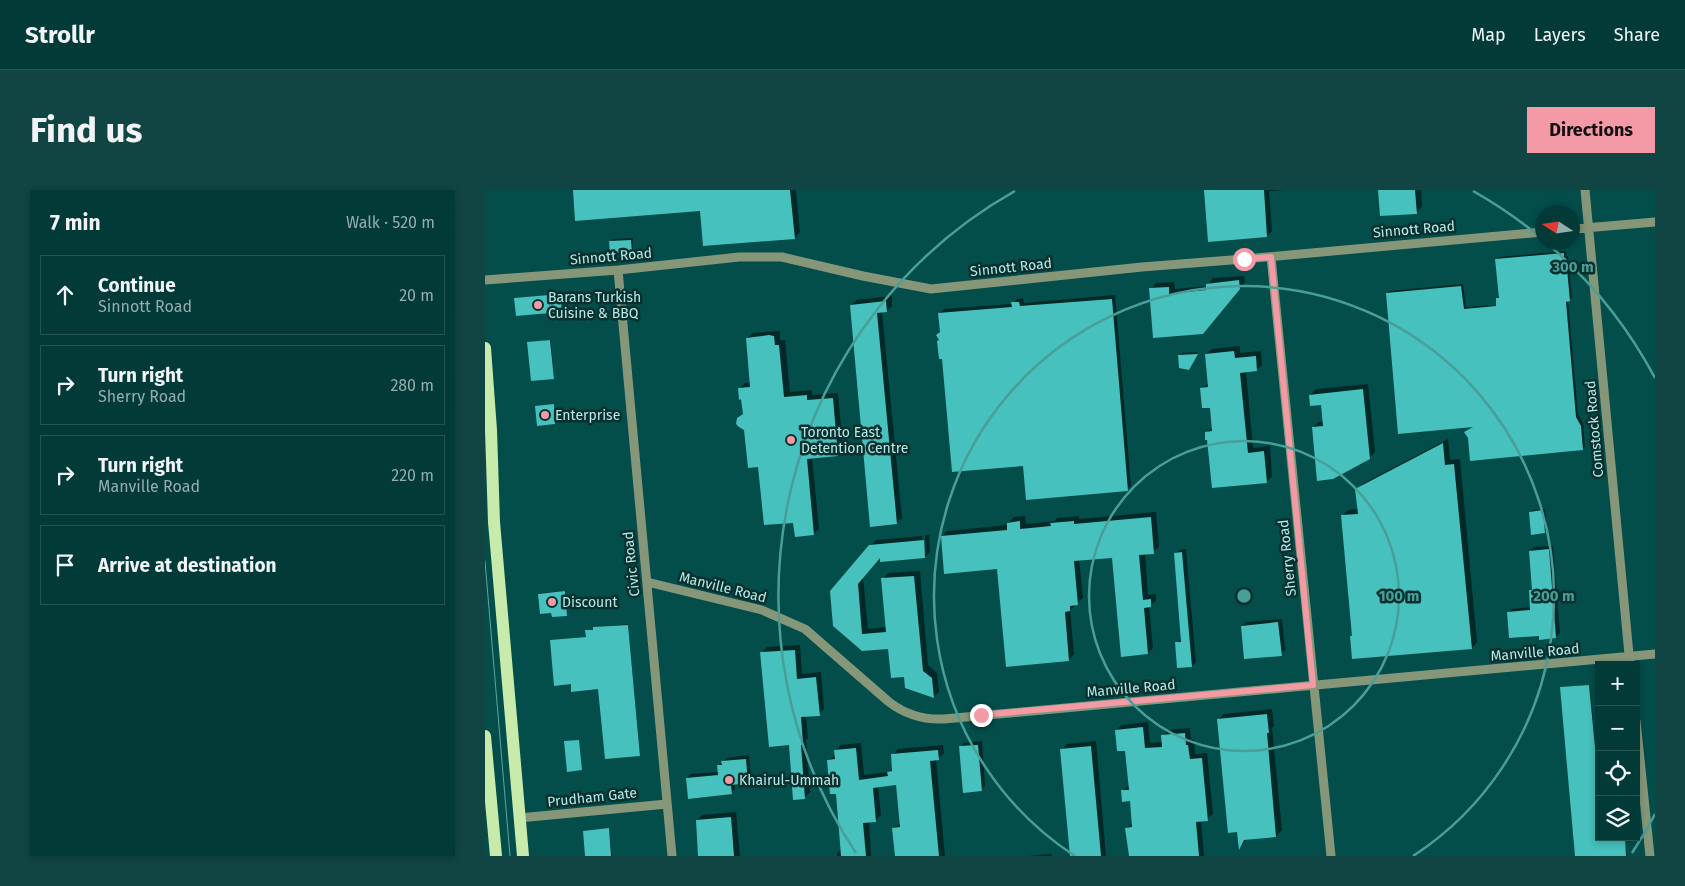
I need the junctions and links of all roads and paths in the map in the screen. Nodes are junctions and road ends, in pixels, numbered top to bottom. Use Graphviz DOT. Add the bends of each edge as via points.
graph roads {
  1 [pos="1585,190"];
  2 [pos="1655,222"];
  3 [pos="1589,228"];
  4 [pos="1580,229"];
  5 [pos="1535,233"];
  6 [pos="1271,257"];
  7 [pos="618,270"];
  8 [pos="485,280"];
  9 [pos="485,348"];
  10 [pos="647,582"];
  11 [pos="1655,654"];
  12 [pos="1630,661"];
  13 [pos="1595,664"];
  14 [pos="1313,685"];
  15 [pos="485,736"];
  16 [pos="1639,751"];
  17 [pos="667,804"];
  18 [pos="519,818"];
  19 [pos="496,856"];
  20 [pos="523,856"];
  21 [pos="672,856"];
  22 [pos="1331,856"];
  23 [pos="1650,856"];
  1 -- 3 [label="street, Comstock Road"];
  2 -- 3 [label="street"];
  3 -- 4 [label="street"];
  3 -- 12 [label="street, Comstock Road"];
  5 -- 6 [label="street, Sinnott Road"];
  6 -- 7 [label="street, Sinnott Road" via="931,289 782,257"];
  6 -- 14 [label="street, Sherry Road"];
  7 -- 8 [label="street, Sinnott Road"];
  7 -- 10 [label="street, Civic Road"];
  9 -- 18 [label="main road" via="494,522"];
  10 -- 14 [label="street, Manville Road" via="762,610 805,629 899,710 918,718 945,719"];
  10 -- 17 [label="street, Civic Road"];
  11 -- 12 [label="street, Manville Road"];
  13 -- 14 [label="street, Manville Road"];
  14 -- 22 [label="street, Sherry Road"];
  15 -- 19 [label="main road"];
  16 -- 23 [label="street"];
  17 -- 18 [label="street, Prudham Gate"];
  17 -- 21 [label="street, Civic Road"];
  18 -- 20 [label="main road"];
}
